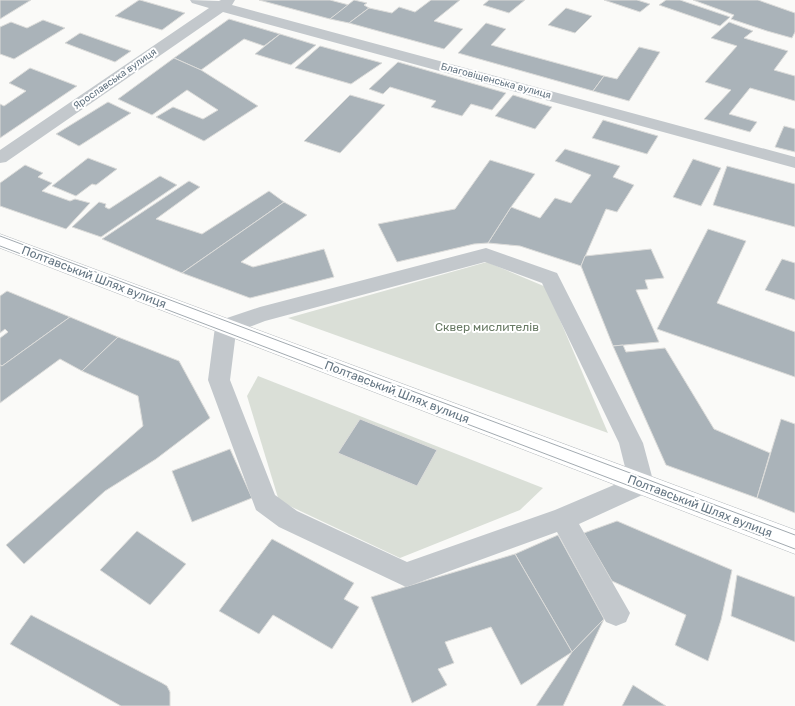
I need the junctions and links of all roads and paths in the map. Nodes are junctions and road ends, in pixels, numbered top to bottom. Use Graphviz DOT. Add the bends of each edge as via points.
graph roads {
  1 [pos="197,0"];
  2 [pos="225,3"];
  3 [pos="0,158"];
  4 [pos="795,163"];
  5 [pos="0,241"];
  6 [pos="226,327"];
  7 [pos="642,484"];
  8 [pos="563,519"];
  9 [pos="795,542"];
  10 [pos="616,613"];
  1 -- 2 [label="street, Благовіщенська вулиця"];
  2 -- 3 [label="street, Ярославська вулиця"];
  2 -- 4 [label="street, Благовіщенська вулиця"];
  5 -- 6 [label="main road, Полтавський Шлях вулиця"];
  6 -- 7 [label="main road, Полтавський Шлях вулиця"];
  6 -- 7 [label="street" via="260,315 486,256 550,278 631,443"];
  6 -- 8 [label="street" via="218,380 265,502 288,519 406,575"];
  7 -- 8 [label="street"];
  7 -- 9 [label="main road, Полтавський Шлях вулиця"];
  8 -- 10 [label="street"];
}
